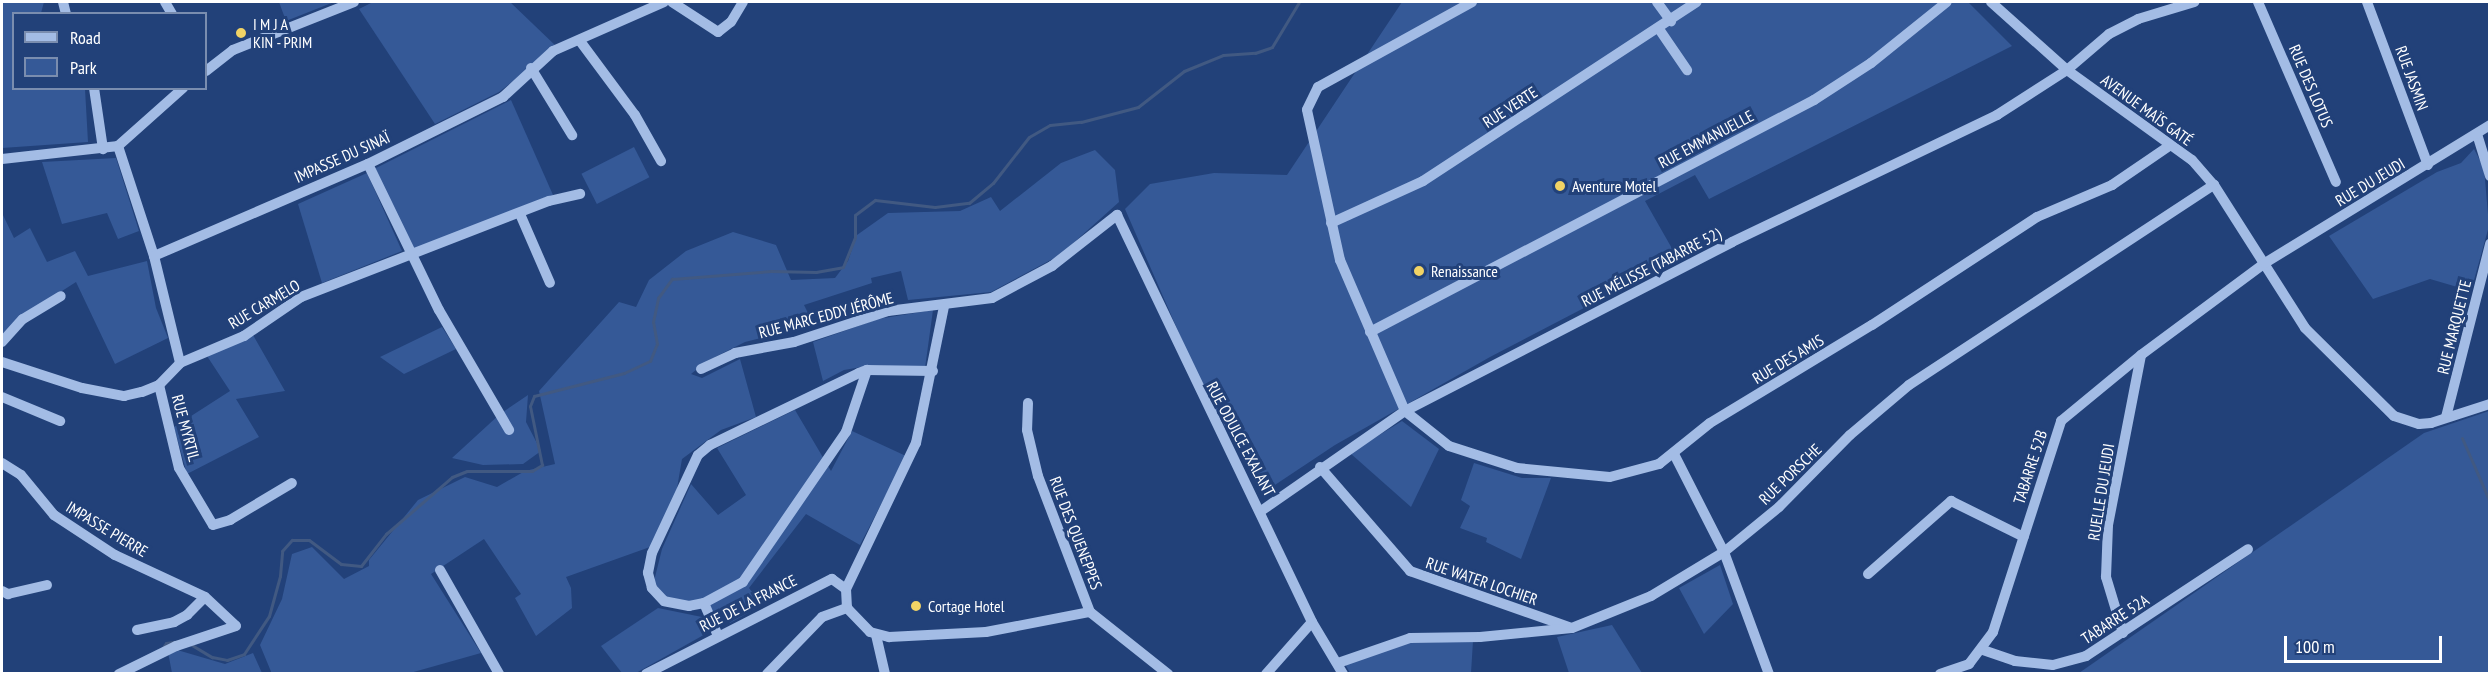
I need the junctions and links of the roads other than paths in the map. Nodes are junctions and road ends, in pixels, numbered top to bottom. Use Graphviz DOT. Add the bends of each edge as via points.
graph roads {
  1 [pos="354,2"];
  2 [pos="664,2"];
  3 [pos="672,2"];
  4 [pos="743,2"];
  5 [pos="1472,2"];
  6 [pos="1657,2"];
  7 [pos="1697,2"];
  8 [pos="1947,2"];
  9 [pos="1990,2"];
  10 [pos="2194,2"];
  11 [pos="2258,2"];
  12 [pos="2367,2"];
  13 [pos="1671,21"];
  14 [pos="1659,29"];
  15 [pos="580,41"];
  16 [pos="531,68"];
  17 [pos="207,70"];
  18 [pos="1687,70"];
  19 [pos="2067,70"];
  20 [pos="94,90"];
  21 [pos="181,90"];
  22 [pos="2490,125"];
  23 [pos="2477,134"];
  24 [pos="573,135"];
  25 [pos="118,146"];
  26 [pos="2169,146"];
  27 [pos="103,148"];
  28 [pos="2,159"];
  29 [pos="661,161"];
  30 [pos="368,164"];
  31 [pos="2428,165"];
  32 [pos="2490,176"];
  33 [pos="2336,182"];
  34 [pos="2214,185"];
  35 [pos="580,194"];
  36 [pos="520,214"];
  37 [pos="1117,215"];
  38 [pos="1331,223"];
  39 [pos="2490,244"];
  40 [pos="412,253"];
  41 [pos="154,256"];
  42 [pos="2265,263"];
  43 [pos="549,283"];
  44 [pos="61,296"];
  45 [pos="944,307"];
  46 [pos="1370,332"];
  47 [pos="2,342"];
  48 [pos="2140,355"];
  49 [pos="2,362"];
  50 [pos="180,363"];
  51 [pos="701,369"];
  52 [pos="867,370"];
  53 [pos="933,371"];
  54 [pos="159,385"];
  55 [pos="2,397"];
  56 [pos="1028,403"];
  57 [pos="2490,404"];
  58 [pos="1405,411"];
  59 [pos="2446,417"];
  60 [pos="60,421"];
  61 [pos="509,430"];
  62 [pos="1674,454"];
  63 [pos="2,463"];
  64 [pos="1320,467"];
  65 [pos="292,483"];
  66 [pos="1262,511"];
  67 [pos="2024,537"];
  68 [pos="2248,549"];
  69 [pos="1724,552"];
  70 [pos="440,570"];
  71 [pos="1868,574"];
  72 [pos="47,585"];
  73 [pos="846,589"];
  74 [pos="4,594"];
  75 [pos="205,597"];
  76 [pos="704,603"];
  77 [pos="847,608"];
  78 [pos="1090,612"];
  79 [pos="1312,622"];
  80 [pos="1572,628"];
  81 [pos="136,630"];
  82 [pos="2123,633"];
  83 [pos="717,634"];
  84 [pos="876,635"];
  85 [pos="1983,650"];
  86 [pos="1338,663"];
  87 [pos="120,674"];
  88 [pos="499,674"];
  89 [pos="646,674"];
  90 [pos="766,674"];
  91 [pos="885,674"];
  92 [pos="1168,674"];
  93 [pos="1266,674"];
  94 [pos="1344,674"];
  95 [pos="1769,674"];
  96 [pos="1940,674"];
  1 -- 17 [label="street" via="233,51"];
  2 -- 15 [label="street, IMPASSE DU SINAÏ"];
  3 -- 4 [label="street" via="718,32 731,22"];
  5 -- 38 [label="street" via="1312,92 1306,110"];
  6 -- 13 [label="street"];
  7 -- 13 [label="street, RUE VERTE"];
  8 -- 46 [label="street, RUE EMMANUELLE" via="1871,63 1814,100"];
  9 -- 19 [label="street, AVENUE MAÏS GATÉ"];
  10 -- 19 [label="street, RUE MÉLISSE (TABARRE 52)" via="2138,19 2109,34"];
  11 -- 33 [label="street, RUE DES LOTUS"];
  12 -- 31 [label="street, RUE JASMIN"];
  13 -- 14 [label="street, RUE VERTE"];
  14 -- 18 [label="street"];
  14 -- 38 [label="street, RUE VERTE" via="1423,181"];
  15 -- 16 [label="street, IMPASSE DU SINAÏ" via="553,51"];
  15 -- 29 [label="street" via="635,115"];
  16 -- 24 [label="street"];
  16 -- 30 [label="street, IMPASSE DU SINAÏ" via="503,97"];
  19 -- 26 [label="street, AVENUE MAÏS GATÉ"];
  19 -- 58 [label="street, RUE MÉLISSE (TABARRE 52)" via="1997,115 1732,242"];
  20 -- 27 [label="street"];
  21 -- 25 [label="street"];
  22 -- 23 [label="street, RUE DU JEUDI"];
  23 -- 31 [label="street, RUE DU JEUDI"];
  23 -- 32 [label="street"];
  25 -- 27 [label="street"];
  25 -- 41 [label="street"];
  26 -- 34 [label="street, AVENUE MAÏS GATÉ" via="2192,160"];
  26 -- 62 [label="street, RUE DES AMIS" via="2112,185 2037,217 1872,325 1710,423"];
  27 -- 28 [label="street"];
  30 -- 40 [label="street"];
  30 -- 41 [label="street, IMPASSE DU SINAÏ"];
  31 -- 42 [label="street, RUE DU JEUDI"];
  34 -- 42 [label="street, AVENUE MAÏS GATÉ"];
  34 -- 69 [label="street, RUE PORSCHE" via="1909,385 1850,435 1779,507"];
  35 -- 36 [label="street, RUE CARMELO"];
  36 -- 40 [label="street, RUE CARMELO"];
  36 -- 43 [label="street"];
  37 -- 45 [label="street, RUE MARC EDDY JÉRÔME" via="1052,267 992,298"];
  37 -- 66 [label="street, RUE ODULCE EXALANT" via="1203,401 1226,436"];
  38 -- 46 [label="street" via="1340,260"];
  39 -- 59 [label="street, RUE MARQUETTE"];
  40 -- 50 [label="street, RUE CARMELO" via="301,297 244,336"];
  40 -- 61 [label="street" via="439,310"];
  41 -- 50 [label="street"];
  42 -- 48 [label="street, TABARRE 52B"];
  42 -- 59 [label="street, AVENUE MAÏS GATÉ" via="2305,328 2394,416 2419,424"];
  44 -- 47 [label="street" via="23,319"];
  45 -- 51 [label="street, RUE MARC EDDY JÉRÔME" via="888,311 794,342 735,353"];
  45 -- 53 [label="street"];
  46 -- 58 [label="street"];
  48 -- 67 [label="street, TABARRE 52B" via="2061,421"];
  48 -- 82 [label="street, RUELLE DU JEUDI" via="2108,525 2106,577"];
  49 -- 54 [label="street, RUE CARMELO" via="82,388 124,396"];
  50 -- 54 [label="street, RUE CARMELO"];
  52 -- 53 [label="street"];
  52 -- 76 [label="street" via="846,432 784,527 743,582"];
  52 -- 76 [label="street" via="710,445 698,456 652,553 648,573 652,588 664,601 688,606"];
  53 -- 73 [label="street" via="912,453"];
  54 -- 65 [label="street, RUE MYRTIL" via="179,468 213,525 230,520"];
  55 -- 60 [label="street" via="18,407"];
  56 -- 78 [label="street, RUE DES QUENEPPES" via="1027,430 1038,476"];
  57 -- 59 [label="street, AVENUE MAÏS GATÉ"];
  58 -- 62 [label="street, RUE DES AMIS" via="1449,446 1516,468 1610,477 1659,464"];
  58 -- 64 [label="street, RUE MÉLISSE (TABARRE 52)"];
  62 -- 69 [label="street"];
  63 -- 75 [label="street, IMPASSE PIERRE" via="21,475 54,515 115,555"];
  64 -- 66 [label="street, RUE MÉLISSE (TABARRE 52)"];
  64 -- 80 [label="street, RUE WATER LOCHIER" via="1410,571"];
  66 -- 79 [label="street, RUE ODULCE EXALANT"];
  67 -- 71 [label="street" via="1951,501"];
  67 -- 85 [label="street, TABARRE 52B" via="2006,599"];
  68 -- 82 [label="street, TABARRE 52A"];
  69 -- 80 [label="street, RUE PORSCHE" via="1651,596"];
  69 -- 95 [label="street"];
  70 -- 88 [label="street"];
  72 -- 74 [label="street"];
  73 -- 77 [label="street"];
  73 -- 83 [label="street, RUE DE LA FRANCE" via="832,579"];
  75 -- 81 [label="street" via="174,622"];
  75 -- 87 [label="street, IMPASSE PIERRE" via="236,626 176,646"];
  76 -- 83 [label="street"];
  77 -- 84 [label="street"];
  77 -- 90 [label="street" via="822,617"];
  78 -- 84 [label="street" via="986,632"];
  78 -- 92 [label="street, RUE DES QUENEPPES"];
  79 -- 86 [label="street, RUE ODULCE EXALANT"];
  79 -- 93 [label="street"];
  80 -- 86 [label="street, RUE PORSCHE" via="1480,637 1410,638"];
  82 -- 85 [label="street, TABARRE 52A" via="2086,656 2053,665 2015,661"];
  83 -- 89 [label="street, RUE DE LA FRANCE"];
  84 -- 91 [label="street"];
  85 -- 96 [label="street, TABARRE 52B" via="1969,664"];
  86 -- 94 [label="street, RUE ODULCE EXALANT"];
}
